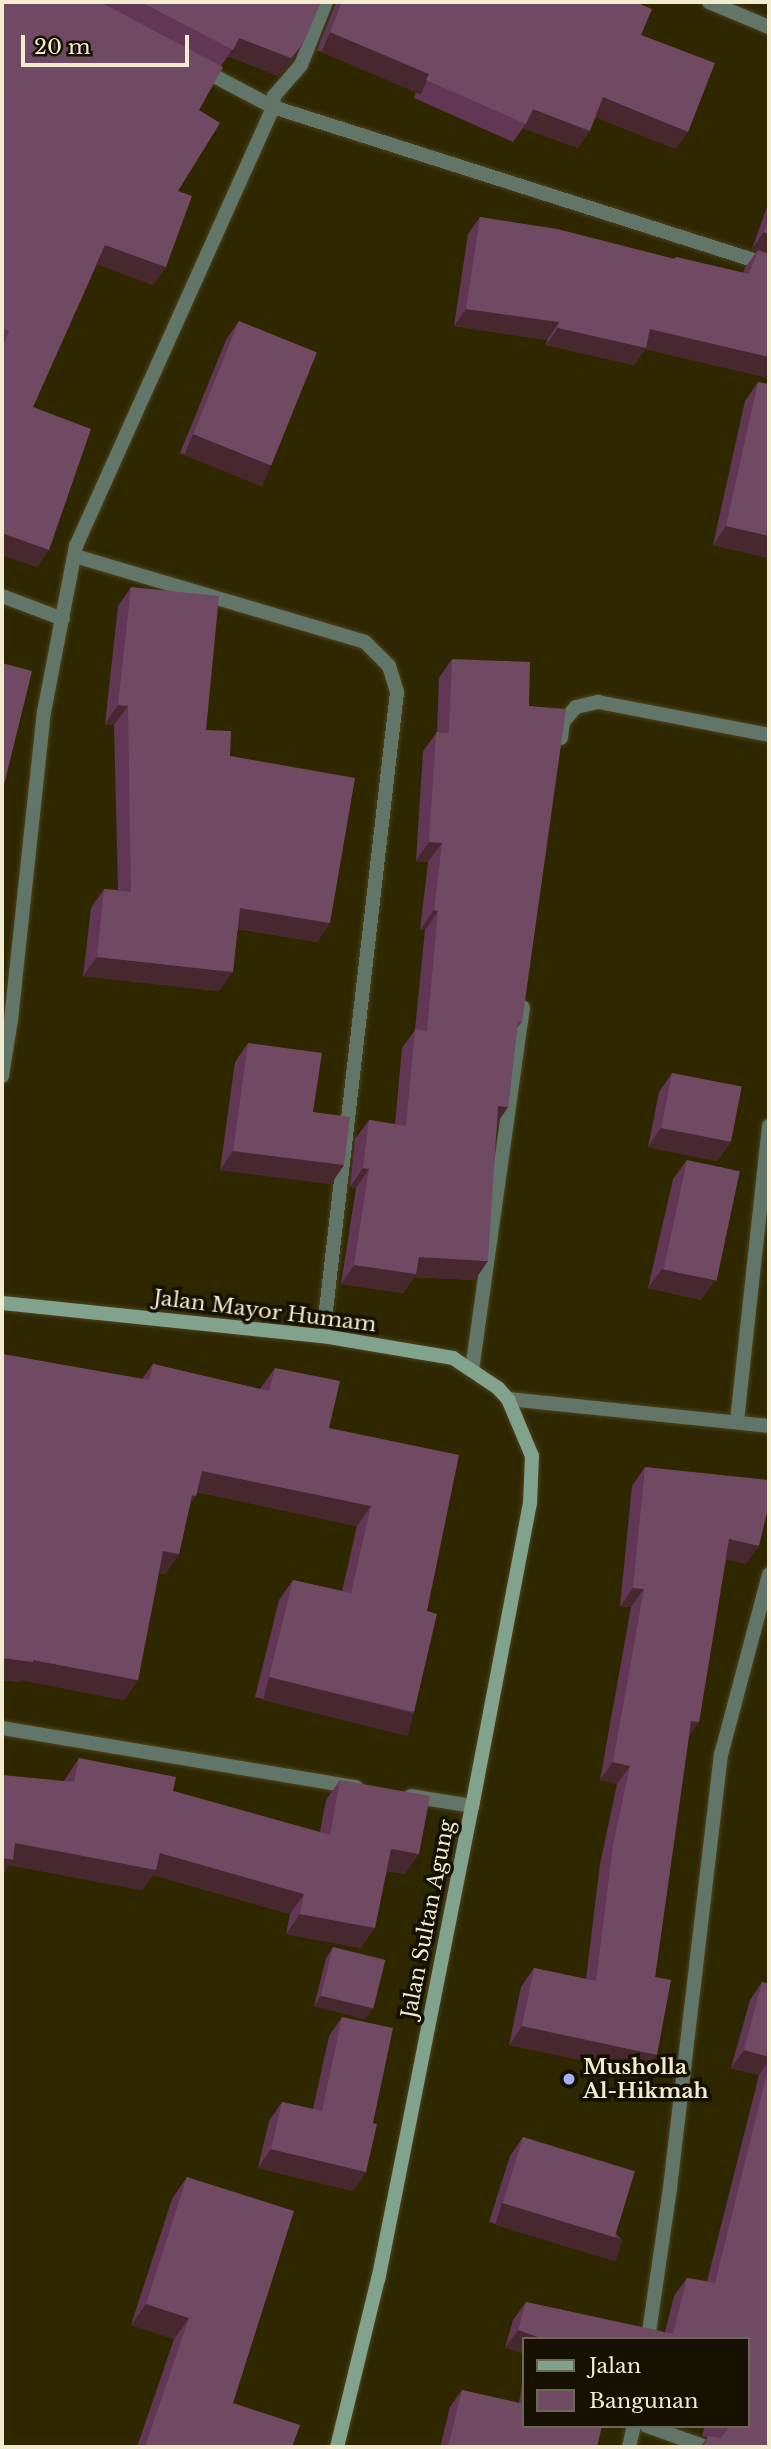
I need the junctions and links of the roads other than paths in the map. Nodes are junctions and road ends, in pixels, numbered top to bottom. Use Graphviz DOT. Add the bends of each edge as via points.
graph roads {
  1 [pos="326,2"];
  2 [pos="709,2"];
  3 [pos="769,27"];
  4 [pos="192,64"];
  5 [pos="273,107"];
  6 [pos="769,265"];
  7 [pos="75,556"];
  8 [pos="2,596"];
  9 [pos="63,619"];
  10 [pos="769,735"];
  11 [pos="559,750"];
  12 [pos="524,998"];
  13 [pos="2,1076"];
  14 [pos="769,1126"];
  15 [pos="2,1303"];
  16 [pos="323,1336"];
  17 [pos="472,1370"];
  18 [pos="508,1399"];
  19 [pos="737,1421"];
  20 [pos="769,1426"];
  21 [pos="769,1574"];
  22 [pos="2,1728"];
  23 [pos="471,1806"];
  24 [pos="648,2337"];
  25 [pos="634,2428"];
  26 [pos="653,2428"];
  27 [pos="337,2447"];
  28 [pos="629,2447"];
  29 [pos="706,2447"];
  1 -- 5 [label="street" via="301,65 274,96"];
  2 -- 3 [label="street"];
  4 -- 5 [label="street"];
  5 -- 6 [label="street"];
  5 -- 7 [label="street"];
  7 -- 9 [label="street"];
  7 -- 16 [label="street" via="365,642 389,666 397,692"];
  8 -- 9 [label="street"];
  9 -- 13 [label="street" via="44,712"];
  10 -- 11 [label="street" via="598,702 576,707 563,722"];
  12 -- 17 [label="street"];
  14 -- 19 [label="street"];
  15 -- 16 [label="main road, Jalan Mayor Humam"];
  16 -- 17 [label="main road, Jalan Mayor Humam" via="453,1358"];
  17 -- 18 [label="main road, Jalan Mayor Humam"];
  18 -- 19 [label="street"];
  18 -- 23 [label="main road, Jalan Sultan Agung" via="532,1456 530,1503"];
  19 -- 20 [label="street"];
  21 -- 24 [label="street" via="721,1755"];
  22 -- 23 [label="street"];
  23 -- 27 [label="main road, Jalan Sultan Agung" via="378,2279"];
  25 -- 28 [label="street"];
  26 -- 29 [label="street"];
}
